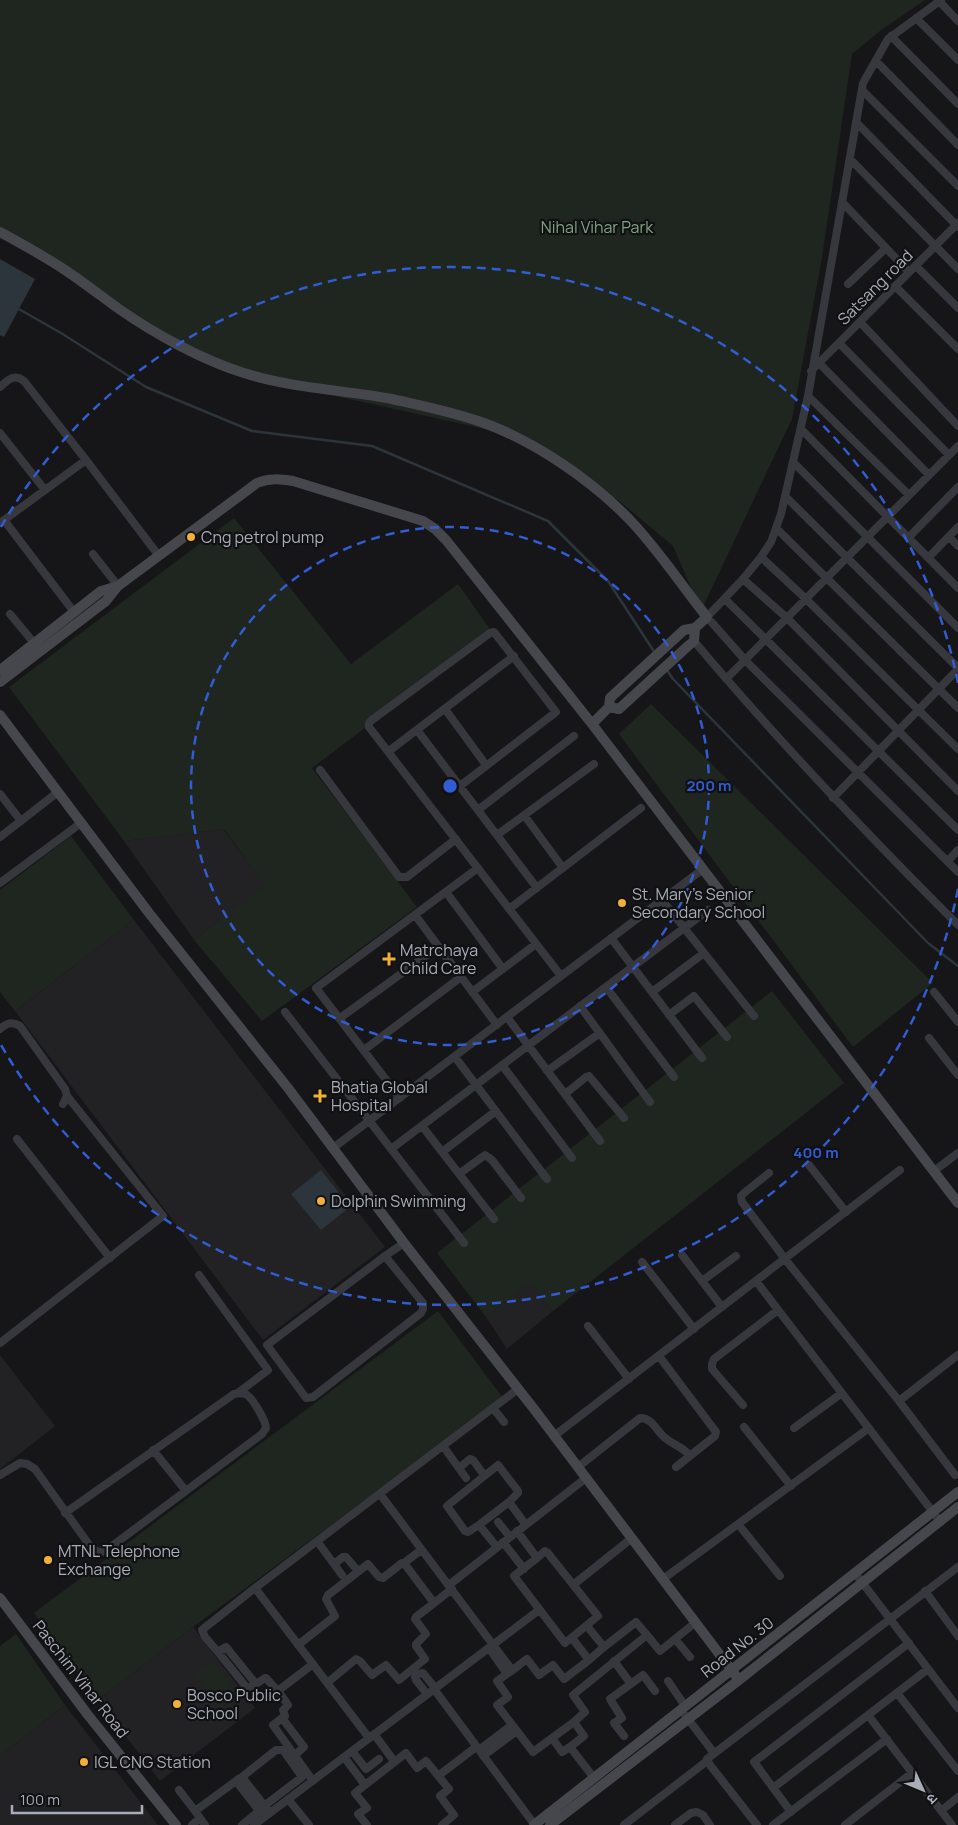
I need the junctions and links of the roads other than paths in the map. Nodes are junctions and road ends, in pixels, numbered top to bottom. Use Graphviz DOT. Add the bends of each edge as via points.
graph roads {
  1 [pos="940,1"];
  2 [pos="916,18"];
  3 [pos="958,21"];
  4 [pos="891,36"];
  5 [pos="958,60"];
  6 [pos="876,61"];
  7 [pos="862,90"];
  8 [pos="958,104"];
  9 [pos="856,122"];
  10 [pos="958,145"];
  11 [pos="850,159"];
  12 [pos="958,186"];
  13 [pos="842,202"];
  14 [pos="957,225"];
  15 [pos="0,232"];
  16 [pos="935,246"];
  17 [pos="886,248"];
  18 [pos="916,266"];
  19 [pos="958,268"];
  20 [pos="910,272"];
  21 [pos="848,284"];
  22 [pos="895,286"];
  23 [pos="958,308"];
  24 [pos="860,322"];
  25 [pos="839,342"];
  26 [pos="958,349"];
  27 [pos="819,363"];
  28 [pos="811,370"];
  29 [pos="0,387"];
  30 [pos="808,396"];
  31 [pos="958,426"];
  32 [pos="801,429"];
  33 [pos="0,433"];
  34 [pos="958,446"];
  35 [pos="949,455"];
  36 [pos="86,460"];
  37 [pos="793,462"];
  38 [pos="929,475"];
  39 [pos="958,487"];
  40 [pos="45,490"];
  41 [pos="909,495"];
  42 [pos="785,496"];
  43 [pos="888,516"];
  44 [pos="2,522"];
  45 [pos="958,527"];
  46 [pos="777,529"];
  47 [pos="868,536"];
  48 [pos="949,537"];
  49 [pos="908,538"];
  50 [pos="958,546"];
  51 [pos="93,554"];
  52 [pos="159,556"];
  53 [pos="761,557"];
  54 [pos="848,557"];
  55 [pos="928,558"];
  56 [pos="827,578"];
  57 [pos="743,579"];
  58 [pos="118,586"];
  59 [pos="958,588"];
  60 [pos="725,598"];
  61 [pos="806,599"];
  62 [pos="74,612"];
  63 [pos="10,614"];
  64 [pos="707,617"];
  65 [pos="787,618"];
  66 [pos="695,628"];
  67 [pos="958,628"];
  68 [pos="765,640"];
  69 [pos="34,643"];
  70 [pos="691,643"];
  71 [pos="514,656"];
  72 [pos="745,660"];
  73 [pos="958,668"];
  74 [pos="0,670"];
  75 [pos="726,679"];
  76 [pos="0,682"];
  77 [pos="938,688"];
  78 [pos="610,707"];
  79 [pos="958,708"];
  80 [pos="445,709"];
  81 [pos="919,709"];
  82 [pos="0,715"];
  83 [pos="592,724"];
  84 [pos="417,730"];
  85 [pos="899,730"];
  86 [pos="574,736"];
  87 [pos="958,749"];
  88 [pos="879,750"];
  89 [pos="389,751"];
  90 [pos="594,764"];
  91 [pos="486,765"];
  92 [pos="320,770"];
  93 [pos="858,772"];
  94 [pos="460,786"];
  95 [pos="958,791"];
  96 [pos="58,792"];
  97 [pos="0,794"];
  98 [pos="833,798"];
  99 [pos="641,808"];
  100 [pos="478,810"];
  101 [pos="524,816"];
  102 [pos="21,821"];
  103 [pos="81,823"];
  104 [pos="958,830"];
  105 [pos="497,835"];
  106 [pos="0,837"];
  107 [pos="456,839"];
  108 [pos="958,850"];
  109 [pos="948,861"];
  110 [pos="478,868"];
  111 [pos="563,868"];
  112 [pos="703,869"];
  113 [pos="958,872"];
  114 [pos="0,883"];
  115 [pos="537,888"];
  116 [pos="446,892"];
  117 [pos="662,900"];
  118 [pos="509,909"];
  119 [pos="708,910"];
  120 [pos="415,915"];
  121 [pos="958,925"];
  122 [pos="684,928"];
  123 [pos="611,938"];
  124 [pos="536,944"];
  125 [pos="438,947"];
  126 [pos="704,953"];
  127 [pos="633,966"];
  128 [pos="503,969"];
  129 [pos="561,976"];
  130 [pos="461,977"];
  131 [pos="606,987"];
  132 [pos="472,992"];
  133 [pos="652,992"];
  134 [pos="934,992"];
  135 [pos="580,1006"];
  136 [pos="285,1012"];
  137 [pos="669,1015"];
  138 [pos="754,1016"];
  139 [pos="507,1017"];
  140 [pos="340,1018"];
  141 [pos="958,1022"];
  142 [pos="496,1025"];
  143 [pos="0,1029"];
  144 [pos="600,1033"];
  145 [pos="727,1037"];
  146 [pos="929,1038"];
  147 [pos="528,1046"];
  148 [pos="364,1050"];
  149 [pos="455,1057"];
  150 [pos="702,1058"];
  151 [pos="502,1065"];
  152 [pos="547,1071"];
  153 [pos="958,1075"];
  154 [pos="674,1077"];
  155 [pos="476,1085"];
  156 [pos="565,1094"];
  157 [pos="67,1096"];
  158 [pos="400,1098"];
  159 [pos="650,1102"];
  160 [pos="63,1104"];
  161 [pos="496,1111"];
  162 [pos="624,1118"];
  163 [pos="370,1121"];
  164 [pos="422,1126"];
  165 [pos="17,1139"];
  166 [pos="600,1142"];
  167 [pos="333,1148"];
  168 [pos="391,1149"];
  169 [pos="442,1152"];
  170 [pos="958,1153"];
  171 [pos="572,1158"];
  172 [pos="809,1165"];
  173 [pos="900,1170"];
  174 [pos="934,1171"];
  175 [pos="769,1173"];
  176 [pos="459,1174"];
  177 [pos="547,1179"];
  178 [pos="521,1198"];
  179 [pos="958,1203"];
  180 [pos="846,1212"];
  181 [pos="494,1219"];
  182 [pos="404,1243"];
  183 [pos="464,1243"];
  184 [pos="682,1255"];
  185 [pos="385,1256"];
  186 [pos="736,1256"];
  187 [pos="110,1258"];
  188 [pos="785,1259"];
  189 [pos="642,1262"];
  190 [pos="199,1275"];
  191 [pos="702,1281"];
  192 [pos="756,1281"];
  193 [pos="722,1307"];
  194 [pos="778,1310"];
  195 [pos="588,1326"];
  196 [pos="694,1329"];
  197 [pos="0,1343"];
  198 [pos="958,1355"];
  199 [pos="659,1356"];
  200 [pos="629,1379"];
  201 [pos="518,1389"];
  202 [pos="238,1393"];
  203 [pos="842,1393"];
  204 [pos="899,1401"];
  205 [pos="743,1405"];
  206 [pos="493,1408"];
  207 [pos="504,1422"];
  208 [pos="744,1427"];
  209 [pos="794,1428"];
  210 [pos="869,1428"];
  211 [pos="554,1436"];
  212 [pos="443,1446"];
  213 [pos="153,1450"];
  214 [pos="690,1456"];
  215 [pos="578,1467"];
  216 [pos="459,1468"];
  217 [pos="676,1468"];
  218 [pos="0,1475"];
  219 [pos="484,1475"];
  220 [pos="955,1475"];
  221 [pos="466,1478"];
  222 [pos="586,1478"];
  223 [pos="791,1486"];
  224 [pos="186,1491"];
  225 [pos="958,1492"];
  226 [pos="380,1494"];
  227 [pos="509,1502"];
  228 [pos="958,1507"];
  229 [pos="66,1513"];
  230 [pos="936,1516"];
  231 [pos="498,1522"];
  232 [pos="738,1524"];
  233 [pos="479,1525"];
  234 [pos="526,1525"];
  235 [pos="517,1532"];
  236 [pos="510,1537"];
  237 [pos="632,1538"];
  238 [pos="317,1541"];
  239 [pos="500,1545"];
  240 [pos="421,1550"];
  241 [pos="537,1558"];
  242 [pos="404,1563"];
  243 [pos="334,1564"];
  244 [pos="524,1568"];
  245 [pos="955,1569"];
  246 [pos="358,1571"];
  247 [pos="855,1573"];
  248 [pos="342,1574"];
  249 [pos="780,1576"];
  250 [pos="663,1579"];
  251 [pos="958,1579"];
  252 [pos="862,1582"];
  253 [pos="573,1585"];
  254 [pos="450,1587"];
  255 [pos="255,1588"];
  256 [pos="925,1592"];
  257 [pos="0,1598"];
  258 [pos="434,1603"];
  259 [pos="539,1610"];
  260 [pos="889,1618"];
  261 [pos="696,1622"];
  262 [pos="587,1626"];
  263 [pos="647,1635"];
  264 [pos="958,1636"];
  265 [pos="572,1638"];
  266 [pos="675,1639"];
  267 [pos="909,1644"];
  268 [pos="298,1645"];
  269 [pos="492,1647"];
  270 [pos="604,1647"];
  271 [pos="690,1657"];
  272 [pos="589,1660"];
  273 [pos="614,1661"];
  274 [pos="313,1664"];
  275 [pos="928,1669"];
  276 [pos="732,1670"];
  277 [pos="416,1672"];
  278 [pos="510,1672"];
  279 [pos="739,1680"];
  280 [pos="668,1681"];
  281 [pos="327,1683"];
  282 [pos="631,1684"];
  283 [pos="279,1690"];
  284 [pos="432,1691"];
  285 [pos="655,1691"];
  286 [pos="897,1692"];
  287 [pos="958,1708"];
  288 [pos="685,1711"];
  289 [pos="868,1715"];
  290 [pos="282,1718"];
  291 [pos="574,1722"];
  292 [pos="514,1728"];
  293 [pos="372,1736"];
  294 [pos="624,1736"];
  295 [pos="552,1738"];
  296 [pos="887,1739"];
  297 [pos="570,1747"];
  298 [pos="352,1751"];
  299 [pos="479,1751"];
  300 [pos="714,1753"];
  301 [pos="295,1756"];
  302 [pos="344,1757"];
  303 [pos="379,1759"];
  304 [pos="394,1761"];
  305 [pos="707,1761"];
  306 [pos="958,1771"];
  307 [pos="912,1773"];
  308 [pos="438,1776"];
  309 [pos="600,1778"];
  310 [pos="239,1779"];
  311 [pos="312,1781"];
  312 [pos="365,1785"];
  313 [pos="773,1788"];
  314 [pos="180,1790"];
  315 [pos="958,1798"];
  316 [pos="288,1799"];
  317 [pos="261,1810"];
  318 [pos="195,1811"];
  319 [pos="941,1811"];
  320 [pos="791,1812"];
  321 [pos="270,1813"];
  322 [pos="203,1822"];
  323 [pos="850,1823"];
  324 [pos="176,1825"];
  325 [pos="192,1825"];
  326 [pos="242,1825"];
  327 [pos="254,1825"];
  328 [pos="309,1825"];
  329 [pos="367,1825"];
  330 [pos="442,1825"];
  331 [pos="534,1825"];
  332 [pos="550,1825"];
  333 [pos="624,1825"];
  334 [pos="675,1825"];
  335 [pos="710,1825"];
  336 [pos="757,1825"];
  337 [pos="773,1825"];
  338 [pos="952,1825"];
  1 -- 2 [label="street"];
  1 -- 3 [label="street"];
  2 -- 4 [label="street"];
  2 -- 5 [label="street"];
  4 -- 6 [label="street"];
  4 -- 8 [label="street"];
  6 -- 7 [label="street"];
  6 -- 10 [label="street"];
  7 -- 9 [label="street"];
  7 -- 12 [label="street"];
  9 -- 11 [label="street"];
  9 -- 14 [label="street"];
  11 -- 13 [label="street"];
  11 -- 16 [label="street"];
  13 -- 17 [label="street"];
  13 -- 28 [label="street"];
  14 -- 16 [label="street, Satsang road"];
  15 -- 64 [label="street" via="66,271 150,329 245,374 440,409 518,438 598,490 630,521"];
  16 -- 18 [label="street, Satsang road"];
  16 -- 19 [label="street"];
  17 -- 20 [label="street"];
  17 -- 21 [label="street"];
  18 -- 20 [label="street, Satsang road"];
  18 -- 23 [label="street"];
  20 -- 22 [label="street, Satsang road"];
  22 -- 24 [label="street, Satsang road"];
  22 -- 26 [label="street"];
  24 -- 25 [label="street, Satsang road"];
  24 -- 31 [label="street"];
  25 -- 27 [label="street, Satsang road"];
  25 -- 35 [label="street"];
  27 -- 28 [label="street, Satsang road"];
  27 -- 38 [label="street"];
  28 -- 30 [label="street"];
  29 -- 36 [label="street" via="13,377 24,381"];
  30 -- 32 [label="street"];
  30 -- 41 [label="street"];
  32 -- 37 [label="street"];
  32 -- 43 [label="street"];
  33 -- 40 [label="street"];
  34 -- 35 [label="street"];
  35 -- 38 [label="street"];
  36 -- 40 [label="street"];
  36 -- 52 [label="street"];
  37 -- 42 [label="street"];
  37 -- 47 [label="street"];
  38 -- 41 [label="street"];
  39 -- 49 [label="street"];
  40 -- 44 [label="street"];
  41 -- 43 [label="street"];
  42 -- 46 [label="street"];
  42 -- 54 [label="street"];
  43 -- 47 [label="street"];
  43 -- 49 [label="street"];
  44 -- 62 [label="street"];
  45 -- 48 [label="street"];
  46 -- 53 [label="street"];
  46 -- 56 [label="street"];
  47 -- 54 [label="street"];
  47 -- 67 [label="street"];
  48 -- 50 [label="street"];
  48 -- 55 [label="street"];
  49 -- 55 [label="street"];
  51 -- 58 [label="street"];
  52 -- 58 [label="street"];
  52 -- 83 [label="street" via="257,483 266,480 293,481 423,521 446,540"];
  53 -- 57 [label="street"];
  53 -- 61 [label="street"];
  54 -- 56 [label="street"];
  54 -- 73 [label="street"];
  55 -- 59 [label="street"];
  56 -- 61 [label="street"];
  56 -- 77 [label="street"];
  57 -- 60 [label="street"];
  57 -- 65 [label="street"];
  58 -- 62 [label="street" via="101,591"];
  58 -- 76 [label="street" via="106,601"];
  60 -- 64 [label="street"];
  60 -- 68 [label="street"];
  61 -- 65 [label="street"];
  61 -- 81 [label="street"];
  62 -- 69 [label="street"];
  63 -- 69 [label="street"];
  64 -- 66 [label="street"];
  64 -- 72 [label="street"];
  65 -- 68 [label="street"];
  65 -- 85 [label="street"];
  66 -- 70 [label="street"];
  66 -- 78 [label="street" via="684,630 610,698"];
  68 -- 72 [label="street"];
  68 -- 88 [label="street"];
  69 -- 74 [label="street"];
  70 -- 75 [label="street"];
  70 -- 78 [label="street" via="619,708"];
  71 -- 80 [label="street"];
  71 -- 89 [label="street" via="497,634 490,633 372,720 370,728"];
  71 -- 91 [label="street" via="556,712"];
  72 -- 75 [label="street"];
  72 -- 93 [label="street"];
  73 -- 77 [label="street"];
  75 -- 98 [label="street"];
  77 -- 79 [label="street"];
  77 -- 81 [label="street"];
  78 -- 83 [label="street"];
  80 -- 84 [label="street"];
  80 -- 91 [label="street"];
  81 -- 85 [label="street"];
  81 -- 87 [label="street"];
  82 -- 96 [label="street"];
  83 -- 112 [label="street"];
  84 -- 89 [label="street"];
  84 -- 94 [label="street"];
  85 -- 88 [label="street"];
  85 -- 95 [label="street"];
  86 -- 100 [label="street"];
  88 -- 93 [label="street"];
  88 -- 104 [label="street"];
  89 -- 107 [label="street"];
  90 -- 101 [label="street"];
  91 -- 94 [label="street"];
  92 -- 107 [label="street" via="399,877 407,877"];
  93 -- 98 [label="street"];
  93 -- 109 [label="street"];
  94 -- 100 [label="street"];
  96 -- 102 [label="street"];
  96 -- 103 [label="street"];
  97 -- 102 [label="street"];
  98 -- 121 [label="street"];
  99 -- 111 [label="street"];
  100 -- 105 [label="street"];
  101 -- 105 [label="street"];
  101 -- 111 [label="street"];
  102 -- 106 [label="street"];
  103 -- 114 [label="street"];
  103 -- 167 [label="street"];
  105 -- 115 [label="street"];
  107 -- 110 [label="street"];
  108 -- 109 [label="street"];
  109 -- 113 [label="street"];
  110 -- 116 [label="street"];
  110 -- 118 [label="street"];
  111 -- 115 [label="street"];
  112 -- 117 [label="street"];
  112 -- 174 [label="street"];
  115 -- 118 [label="street"];
  116 -- 120 [label="street"];
  116 -- 128 [label="street"];
  117 -- 122 [label="street"];
  117 -- 123 [label="street"];
  118 -- 124 [label="street"];
  119 -- 122 [label="street"];
  120 -- 125 [label="street"];
  120 -- 140 [label="street" via="316,988"];
  122 -- 126 [label="street"];
  122 -- 127 [label="street"];
  123 -- 127 [label="street"];
  123 -- 129 [label="street"];
  124 -- 128 [label="street"];
  124 -- 129 [label="street"];
  125 -- 130 [label="street"];
  125 -- 140 [label="street"];
  126 -- 133 [label="street"];
  126 -- 138 [label="street"];
  127 -- 131 [label="street"];
  127 -- 133 [label="street"];
  128 -- 132 [label="street"];
  129 -- 139 [label="street"];
  130 -- 132 [label="street"];
  130 -- 148 [label="street"];
  131 -- 135 [label="street"];
  131 -- 154 [label="street"];
  132 -- 142 [label="street"];
  133 -- 137 [label="street"];
  134 -- 141 [label="street"];
  135 -- 144 [label="street"];
  135 -- 147 [label="street"];
  136 -- 163 [label="street"];
  137 -- 145 [label="street" via="694,996"];
  137 -- 150 [label="street"];
  139 -- 142 [label="street"];
  139 -- 147 [label="street"];
  140 -- 148 [label="street"];
  142 -- 149 [label="street"];
  143 -- 157 [label="street" via="7,1023 14,1022 20,1026 66,1089"];
  144 -- 152 [label="street"];
  144 -- 159 [label="street"];
  146 -- 153 [label="street"];
  147 -- 151 [label="street"];
  147 -- 152 [label="street"];
  148 -- 158 [label="street"];
  149 -- 155 [label="street"];
  149 -- 158 [label="street"];
  151 -- 155 [label="street"];
  151 -- 171 [label="street"];
  152 -- 156 [label="street"];
  155 -- 161 [label="street"];
  155 -- 164 [label="street"];
  156 -- 162 [label="street" via="589,1076"];
  156 -- 166 [label="street"];
  157 -- 160 [label="street"];
  157 -- 187 [label="street" via="163,1216"];
  158 -- 163 [label="street"];
  161 -- 169 [label="street"];
  161 -- 177 [label="street"];
  163 -- 167 [label="street"];
  163 -- 168 [label="street"];
  164 -- 168 [label="street"];
  164 -- 169 [label="street"];
  165 -- 187 [label="street"];
  167 -- 182 [label="street"];
  168 -- 183 [label="street"];
  169 -- 176 [label="street"];
  170 -- 174 [label="street"];
  172 -- 180 [label="street"];
  173 -- 180 [label="street"];
  174 -- 179 [label="street"];
  175 -- 188 [label="street" via="741,1196 742,1202"];
  176 -- 178 [label="street" via="485,1155"];
  176 -- 181 [label="street"];
  180 -- 188 [label="street"];
  182 -- 185 [label="street"];
  182 -- 201 [label="street"];
  184 -- 191 [label="street"];
  185 -- 185 [label="street" via="267,1345 306,1398 313,1397 421,1313 423,1303"];
  186 -- 191 [label="street"];
  187 -- 197 [label="street"];
  188 -- 192 [label="street"];
  188 -- 204 [label="street"];
  189 -- 196 [label="street"];
  190 -- 202 [label="street" via="268,1370"];
  191 -- 193 [label="street"];
  192 -- 193 [label="street"];
  192 -- 194 [label="street"];
  193 -- 196 [label="street"];
  194 -- 203 [label="street"];
  194 -- 205 [label="street" via="712,1364 712,1369"];
  195 -- 200 [label="street"];
  196 -- 199 [label="street"];
  198 -- 204 [label="street"];
  199 -- 200 [label="street"];
  199 -- 214 [label="street" via="715,1429 715,1436"];
  200 -- 211 [label="street"];
  201 -- 206 [label="street"];
  201 -- 211 [label="street"];
  202 -- 213 [label="street"];
  202 -- 224 [label="street" via="250,1398 267,1426 265,1431"];
  203 -- 209 [label="street"];
  203 -- 210 [label="street"];
  204 -- 220 [label="street"];
  206 -- 207 [label="street"];
  206 -- 212 [label="street"];
  208 -- 223 [label="street"];
  210 -- 223 [label="street"];
  210 -- 230 [label="street"];
  211 -- 215 [label="street"];
  212 -- 216 [label="street"];
  212 -- 226 [label="street"];
  213 -- 224 [label="street"];
  213 -- 229 [label="street"];
  214 -- 215 [label="street" via="684,1448 665,1438 645,1417"];
  214 -- 217 [label="street"];
  215 -- 222 [label="street"];
  216 -- 219 [label="street" via="470,1459"];
  216 -- 221 [label="street"];
  218 -- 229 [label="street" via="20,1463 27,1464"];
  219 -- 227 [label="street" via="498,1464 500,1466 519,1492"];
  219 -- 233 [label="street" via="447,1506 465,1531"];
  222 -- 234 [label="street"];
  222 -- 237 [label="street"];
  223 -- 232 [label="street"];
  224 -- 229 [label="street" via="102,1552 90,1546"];
  225 -- 230 [label="street, Road No. 30"];
  226 -- 238 [label="street"];
  226 -- 240 [label="street"];
  227 -- 233 [label="street"];
  227 -- 234 [label="street"];
  228 -- 230 [label="street, Road No. 30"];
  230 -- 247 [label="street, Road No. 30"];
  230 -- 252 [label="street, Road No. 30"];
  231 -- 236 [label="street"];
  232 -- 249 [label="street"];
  232 -- 250 [label="street"];
  233 -- 239 [label="street"];
  234 -- 235 [label="street"];
  235 -- 236 [label="street"];
  235 -- 241 [label="street"];
  236 -- 239 [label="street"];
  237 -- 250 [label="street"];
  237 -- 253 [label="street"];
  238 -- 243 [label="street"];
  238 -- 255 [label="street"];
  239 -- 244 [label="street"];
  239 -- 254 [label="street"];
  240 -- 242 [label="street"];
  240 -- 254 [label="street"];
  241 -- 244 [label="street"];
  241 -- 253 [label="street" via="547,1552"];
  242 -- 246 [label="street" via="383,1578 368,1564"];
  242 -- 258 [label="street"];
  243 -- 246 [label="street" via="346,1557"];
  243 -- 248 [label="street"];
  244 -- 259 [label="street" via="514,1576"];
  245 -- 251 [label="street"];
  245 -- 256 [label="street"];
  246 -- 268 [label="street" via="326,1597 335,1614 333,1618"];
  247 -- 252 [label="street"];
  247 -- 276 [label="street, Road No. 30"];
  250 -- 261 [label="street"];
  252 -- 260 [label="street"];
  252 -- 279 [label="street, Road No. 30"];
  253 -- 262 [label="street" via="598,1616"];
  254 -- 258 [label="street"];
  254 -- 269 [label="street"];
  255 -- 268 [label="street"];
  255 -- 283 [label="street" via="202,1630 218,1652 226,1647 256,1684 266,1678"];
  256 -- 260 [label="street"];
  256 -- 264 [label="street"];
  257 -- 324 [label="street, Paschim Vihar Road"];
  258 -- 277 [label="street" via="415,1619 425,1633 416,1644 425,1659"];
  259 -- 265 [label="street" via="565,1643"];
  259 -- 269 [label="street"];
  260 -- 267 [label="street"];
  260 -- 300 [label="street"];
  261 -- 266 [label="street"];
  261 -- 276 [label="street"];
  262 -- 265 [label="street"];
  262 -- 270 [label="street"];
  263 -- 266 [label="street" via="660,1651"];
  263 -- 270 [label="street" via="636,1622"];
  263 -- 273 [label="street"];
  265 -- 272 [label="street"];
  266 -- 271 [label="street"];
  267 -- 275 [label="street"];
  267 -- 313 [label="street" via="754,1762"];
  268 -- 274 [label="street"];
  269 -- 278 [label="street"];
  269 -- 284 [label="street"];
  270 -- 272 [label="street"];
  272 -- 278 [label="street" via="564,1680 553,1665 539,1675 527,1659"];
  273 -- 282 [label="street"];
  273 -- 291 [label="street" via="573,1695 585,1712"];
  274 -- 281 [label="street"];
  274 -- 283 [label="street"];
  275 -- 286 [label="street"];
  275 -- 287 [label="street"];
  276 -- 279 [label="street"];
  276 -- 288 [label="street, Road No. 30"];
  277 -- 281 [label="street" via="399,1680 387,1665 372,1674 356,1659"];
  277 -- 284 [label="street" via="423,1673"];
  278 -- 292 [label="street" via="497,1680 508,1697 497,1705"];
  279 -- 288 [label="street, Road No. 30"];
  280 -- 288 [label="street"];
  281 -- 293 [label="street"];
  282 -- 285 [label="street" via="644,1675"];
  282 -- 294 [label="street" via="610,1699 622,1718 614,1723"];
  283 -- 290 [label="street" via="288,1705"];
  284 -- 293 [label="street"];
  284 -- 299 [label="street"];
  286 -- 289 [label="street"];
  286 -- 306 [label="street"];
  288 -- 300 [label="street"];
  288 -- 309 [label="street, Road No. 30"];
  289 -- 296 [label="street"];
  289 -- 313 [label="street"];
  290 -- 301 [label="street" via="304,1747"];
  290 -- 301 [label="street" via="273,1725"];
  291 -- 295 [label="street"];
  291 -- 297 [label="street" via="584,1736"];
  292 -- 295 [label="street" via="533,1752"];
  292 -- 299 [label="street"];
  293 -- 298 [label="street"];
  293 -- 304 [label="street"];
  295 -- 297 [label="street" via="562,1752"];
  296 -- 307 [label="street"];
  296 -- 320 [label="street"];
  297 -- 309 [label="street"];
  298 -- 302 [label="street"];
  298 -- 303 [label="street" via="366,1769"];
  299 -- 308 [label="street"];
  299 -- 331 [label="street"];
  300 -- 305 [label="street"];
  301 -- 311 [label="street"];
  302 -- 311 [label="street"];
  302 -- 312 [label="street"];
  304 -- 308 [label="street" via="406,1752 417,1768 426,1761"];
  304 -- 312 [label="street"];
  305 -- 333 [label="street"];
  305 -- 336 [label="street"];
  307 -- 319 [label="street"];
  307 -- 323 [label="street"];
  308 -- 330 [label="street" via="449,1790 440,1796 454,1815"];
  309 -- 331 [label="street, Road No. 30"];
  309 -- 332 [label="street, Road No. 30"];
  310 -- 317 [label="street"];
  310 -- 317 [label="street" via="278,1749 283,1750 302,1776"];
  310 -- 318 [label="street"];
  311 -- 316 [label="street"];
  312 -- 329 [label="street" via="355,1792 367,1808 358,1814"];
  313 -- 320 [label="street"];
  314 -- 318 [label="street"];
  315 -- 319 [label="street"];
  316 -- 321 [label="street"];
  316 -- 328 [label="street"];
  317 -- 321 [label="street"];
  317 -- 326 [label="street"];
  318 -- 322 [label="street"];
  319 -- 338 [label="street"];
  320 -- 337 [label="street"];
  321 -- 327 [label="street"];
  322 -- 325 [label="street"];
  334 -- 335 [label="street" via="697,1812"];
}
